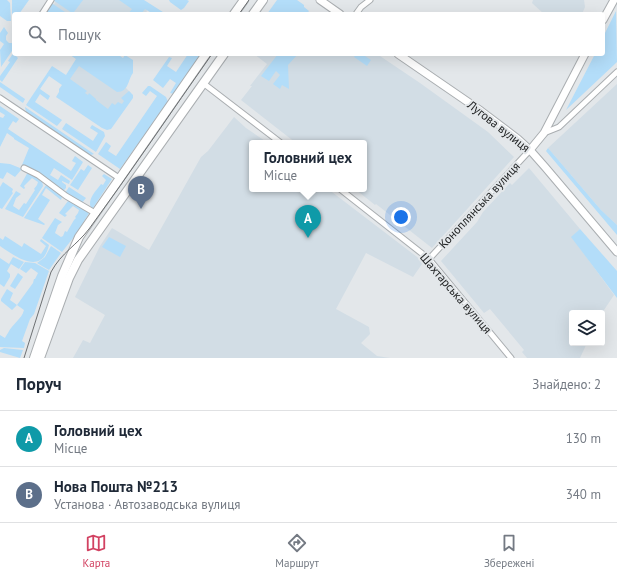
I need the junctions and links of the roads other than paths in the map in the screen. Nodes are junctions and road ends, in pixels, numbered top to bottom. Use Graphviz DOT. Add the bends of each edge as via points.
graph roads {
  1 [pos="51,0"];
  2 [pos="244,0"];
  3 [pos="263,0"];
  4 [pos="320,0"];
  5 [pos="370,0"];
  6 [pos="614,3"];
  7 [pos="43,12"];
  8 [pos="235,12"];
  9 [pos="254,12"];
  10 [pos="337,12"];
  11 [pos="357,12"];
  12 [pos="605,17"];
  13 [pos="205,56"];
  14 [pos="223,56"];
  15 [pos="401,56"];
  16 [pos="584,56"];
  17 [pos="617,72"];
  18 [pos="203,83"];
  19 [pos="0,98"];
  20 [pos="544,133"];
  21 [pos="277,140"];
  22 [pos="530,150"];
  23 [pos="24,168"];
  24 [pos="119,178"];
  25 [pos="344,192"];
  26 [pos="95,214"];
  27 [pos="617,252"];
  28 [pos="429,259"];
  29 [pos="34,358"];
  30 [pos="40,358"];
  31 [pos="512,358"];
  1 -- 7 [label="street"];
  2 -- 8 [label="main road"];
  3 -- 9 [label="main road"];
  4 -- 10 [label="main road"];
  5 -- 11 [label="street"];
  6 -- 12 [label="main road"];
  13 -- 24 [label="main road"];
  14 -- 18 [label="main road"];
  15 -- 22 [label="main road, Лугова вулиця" via="481,111"];
  16 -- 20 [label="main road"];
  17 -- 20 [label="street, Коноплянська вулиця" via="558,127"];
  18 -- 21 [label="street"];
  18 -- 30 [label="main road" via="78,260"];
  19 -- 24 [label="street"];
  20 -- 22 [label="main road, Коноплянська вулиця"];
  22 -- 27 [label="main road, Лугова вулиця"];
  22 -- 28 [label="street, Коноплянська вулиця"];
  23 -- 26 [label="street"];
  24 -- 26 [label="main road"];
  25 -- 28 [label="street, Шахтарська вулиця"];
  26 -- 29 [label="main road" via="72,250"];
  28 -- 31 [label="street, Шахтарська вулиця"];
}
